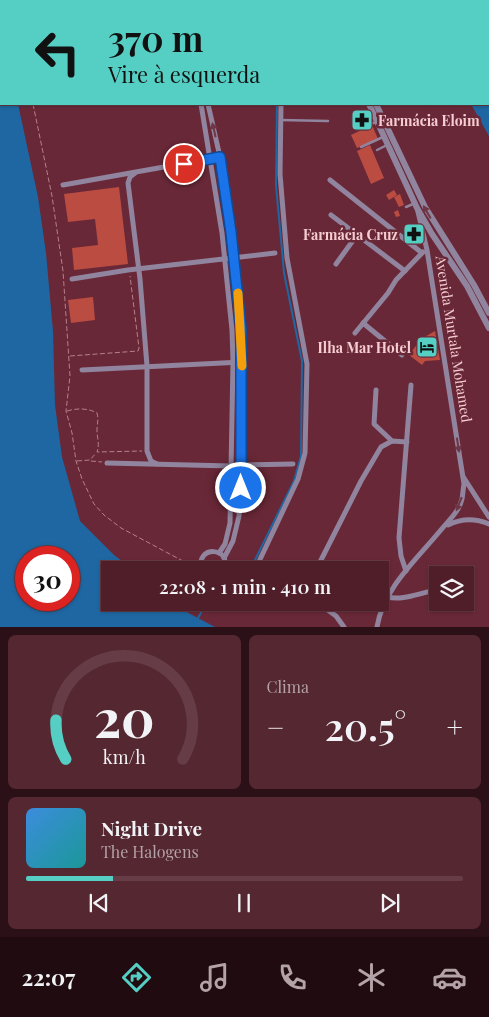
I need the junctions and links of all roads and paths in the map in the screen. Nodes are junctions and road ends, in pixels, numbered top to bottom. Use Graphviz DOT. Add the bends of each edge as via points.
graph roads {
  1 [pos="33,105"];
  2 [pos="201,105"];
  3 [pos="208,105"];
  4 [pos="281,105"];
  5 [pos="370,105"];
  6 [pos="376,105"];
  7 [pos="281,120"];
  8 [pos="328,121"];
  9 [pos="378,122"];
  10 [pos="362,127"];
  11 [pos="384,137"];
  12 [pos="388,145"];
  13 [pos="361,146"];
  14 [pos="377,150"];
  15 [pos="220,157"];
  16 [pos="211,159"];
  17 [pos="135,172"];
  18 [pos="330,180"];
  19 [pos="63,185"];
  20 [pos="50,187"];
  21 [pos="416,205"];
  22 [pos="406,207"];
  23 [pos="331,215"];
  24 [pos="357,236"];
  25 [pos="424,251"];
  26 [pos="275,253"];
  27 [pos="234,258"];
  28 [pos="225,259"];
  29 [pos="336,264"];
  30 [pos="138,269"];
  31 [pos="130,270"];
  32 [pos="405,271"];
  33 [pos="72,279"];
  34 [pos="489,313"];
  35 [pos="363,323"];
  36 [pos="489,328"];
  37 [pos="355,334"];
  38 [pos="402,355"];
  39 [pos="69,356"];
  40 [pos="233,362"];
  41 [pos="242,362"];
  42 [pos="147,366"];
  43 [pos="70,370"];
  44 [pos="82,370"];
  45 [pos="411,385"];
  46 [pos="376,390"];
  47 [pos="66,411"];
  48 [pos="392,441"];
  49 [pos="407,442"];
  50 [pos="147,451"];
  51 [pos="97,452"];
  52 [pos="90,460"];
  53 [pos="76,461"];
  54 [pos="107,462"];
  55 [pos="157,464"];
  56 [pos="293,464"];
  57 [pos="241,465"];
  58 [pos="231,466"];
  59 [pos="462,475"];
  60 [pos="489,517"];
  61 [pos="489,524"];
  62 [pos="443,527"];
  63 [pos="219,553"];
  64 [pos="224,558"];
  65 [pos="183,561"];
  66 [pos="200,561"];
  67 [pos="225,561"];
  68 [pos="260,561"];
  69 [pos="321,561"];
  70 [pos="406,571"];
  71 [pos="429,592"];
  72 [pos="389,594"];
  73 [pos="389,598"];
  74 [pos="329,611"];
  75 [pos="380,611"];
  76 [pos="344,627"];
  77 [pos="377,627"];
  1 -- 20 [label="path"];
  2 -- 16 [label="street"];
  15 -- 3 [label="street, one-way"];
  4 -- 7 [label="street"];
  5 -- 9 [label="street, Avenida Murtala Mohamed"];
  34 -- 6 [label="street, Avenida Murtala Mohamed, one-way" via="424,208"];
  7 -- 8 [label="lane"];
  7 -- 68 [label="street" via="280,174 286,258 307,364 305,453 298,479"];
  9 -- 10 [label="lane"];
  9 -- 11 [label="street, Avenida Murtala Mohamed"];
  11 -- 12 [label="street, Avenida Murtala Mohamed"];
  11 -- 13 [label="lane"];
  12 -- 14 [label="lane"];
  12 -- 21 [label="street, Avenida Murtala Mohamed"];
  15 -- 16 [label="street"];
  15 -- 27 [label="street"];
  16 -- 17 [label="street"];
  16 -- 28 [label="street"];
  17 -- 19 [label="street"];
  17 -- 30 [label="street" via="128,183"];
  18 -- 25 [label="street"];
  19 -- 20 [label="path"];
  20 -- 39 [label="path" via="63,271"];
  21 -- 22 [label="lane"];
  21 -- 25 [label="street, Avenida Murtala Mohamed"];
  21 -- 36 [label="street, Avenida Murtala Mohamed" via="467,286"];
  23 -- 24 [label="street"];
  24 -- 29 [label="street"];
  24 -- 32 [label="street"];
  25 -- 32 [label="street"];
  25 -- 59 [label="street, Avenida Murtala Mohamed, one-way"];
  26 -- 27 [label="street"];
  27 -- 28 [label="street"];
  27 -- 41 [label="street"];
  28 -- 30 [label="street"];
  28 -- 40 [label="street"];
  30 -- 31 [label="street"];
  30 -- 42 [label="street"];
  31 -- 33 [label="street"];
  31 -- 39 [label="path" via="138,351"];
  32 -- 35 [label="street"];
  35 -- 37 [label="street"];
  35 -- 38 [label="street"];
  39 -- 43 [label="path"];
  40 -- 41 [label="street"];
  40 -- 42 [label="street"];
  40 -- 58 [label="street"];
  41 -- 57 [label="street"];
  42 -- 44 [label="street"];
  42 -- 50 [label="street"];
  43 -- 44 [label="path"];
  43 -- 47 [label="path"];
  45 -- 49 [label="street"];
  46 -- 48 [label="street" via="374,424"];
  47 -- 51 [label="path" via="91,410 97,413 100,442"];
  47 -- 53 [label="path"];
  48 -- 49 [label="street"];
  48 -- 69 [label="street" via="381,447"];
  49 -- 70 [label="street" via="400,538"];
  50 -- 51 [label="path"];
  50 -- 55 [label="street" via="151,461"];
  51 -- 52 [label="path"];
  52 -- 53 [label="path"];
  52 -- 54 [label="path"];
  53 -- 65 [label="path" via="88,493 104,515"];
  54 -- 55 [label="street"];
  55 -- 58 [label="street"];
  56 -- 57 [label="street"];
  57 -- 64 [label="street" via="238,526"];
  58 -- 63 [label="street" via="230,523 225,544"];
  59 -- 60 [label="street"];
  59 -- 62 [label="street, one-way" via="462,499 454,516"];
  61 -- 62 [label="street" via="465,519"];
  62 -- 70 [label="street"];
  63 -- 64 [label="street"];
  63 -- 66 [label="street" via="205,554"];
  64 -- 67 [label="street"];
  70 -- 72 [label="street"];
  71 -- 73 [label="street"];
  74 -- 76 [label="street"];
  75 -- 77 [label="street"];
}
